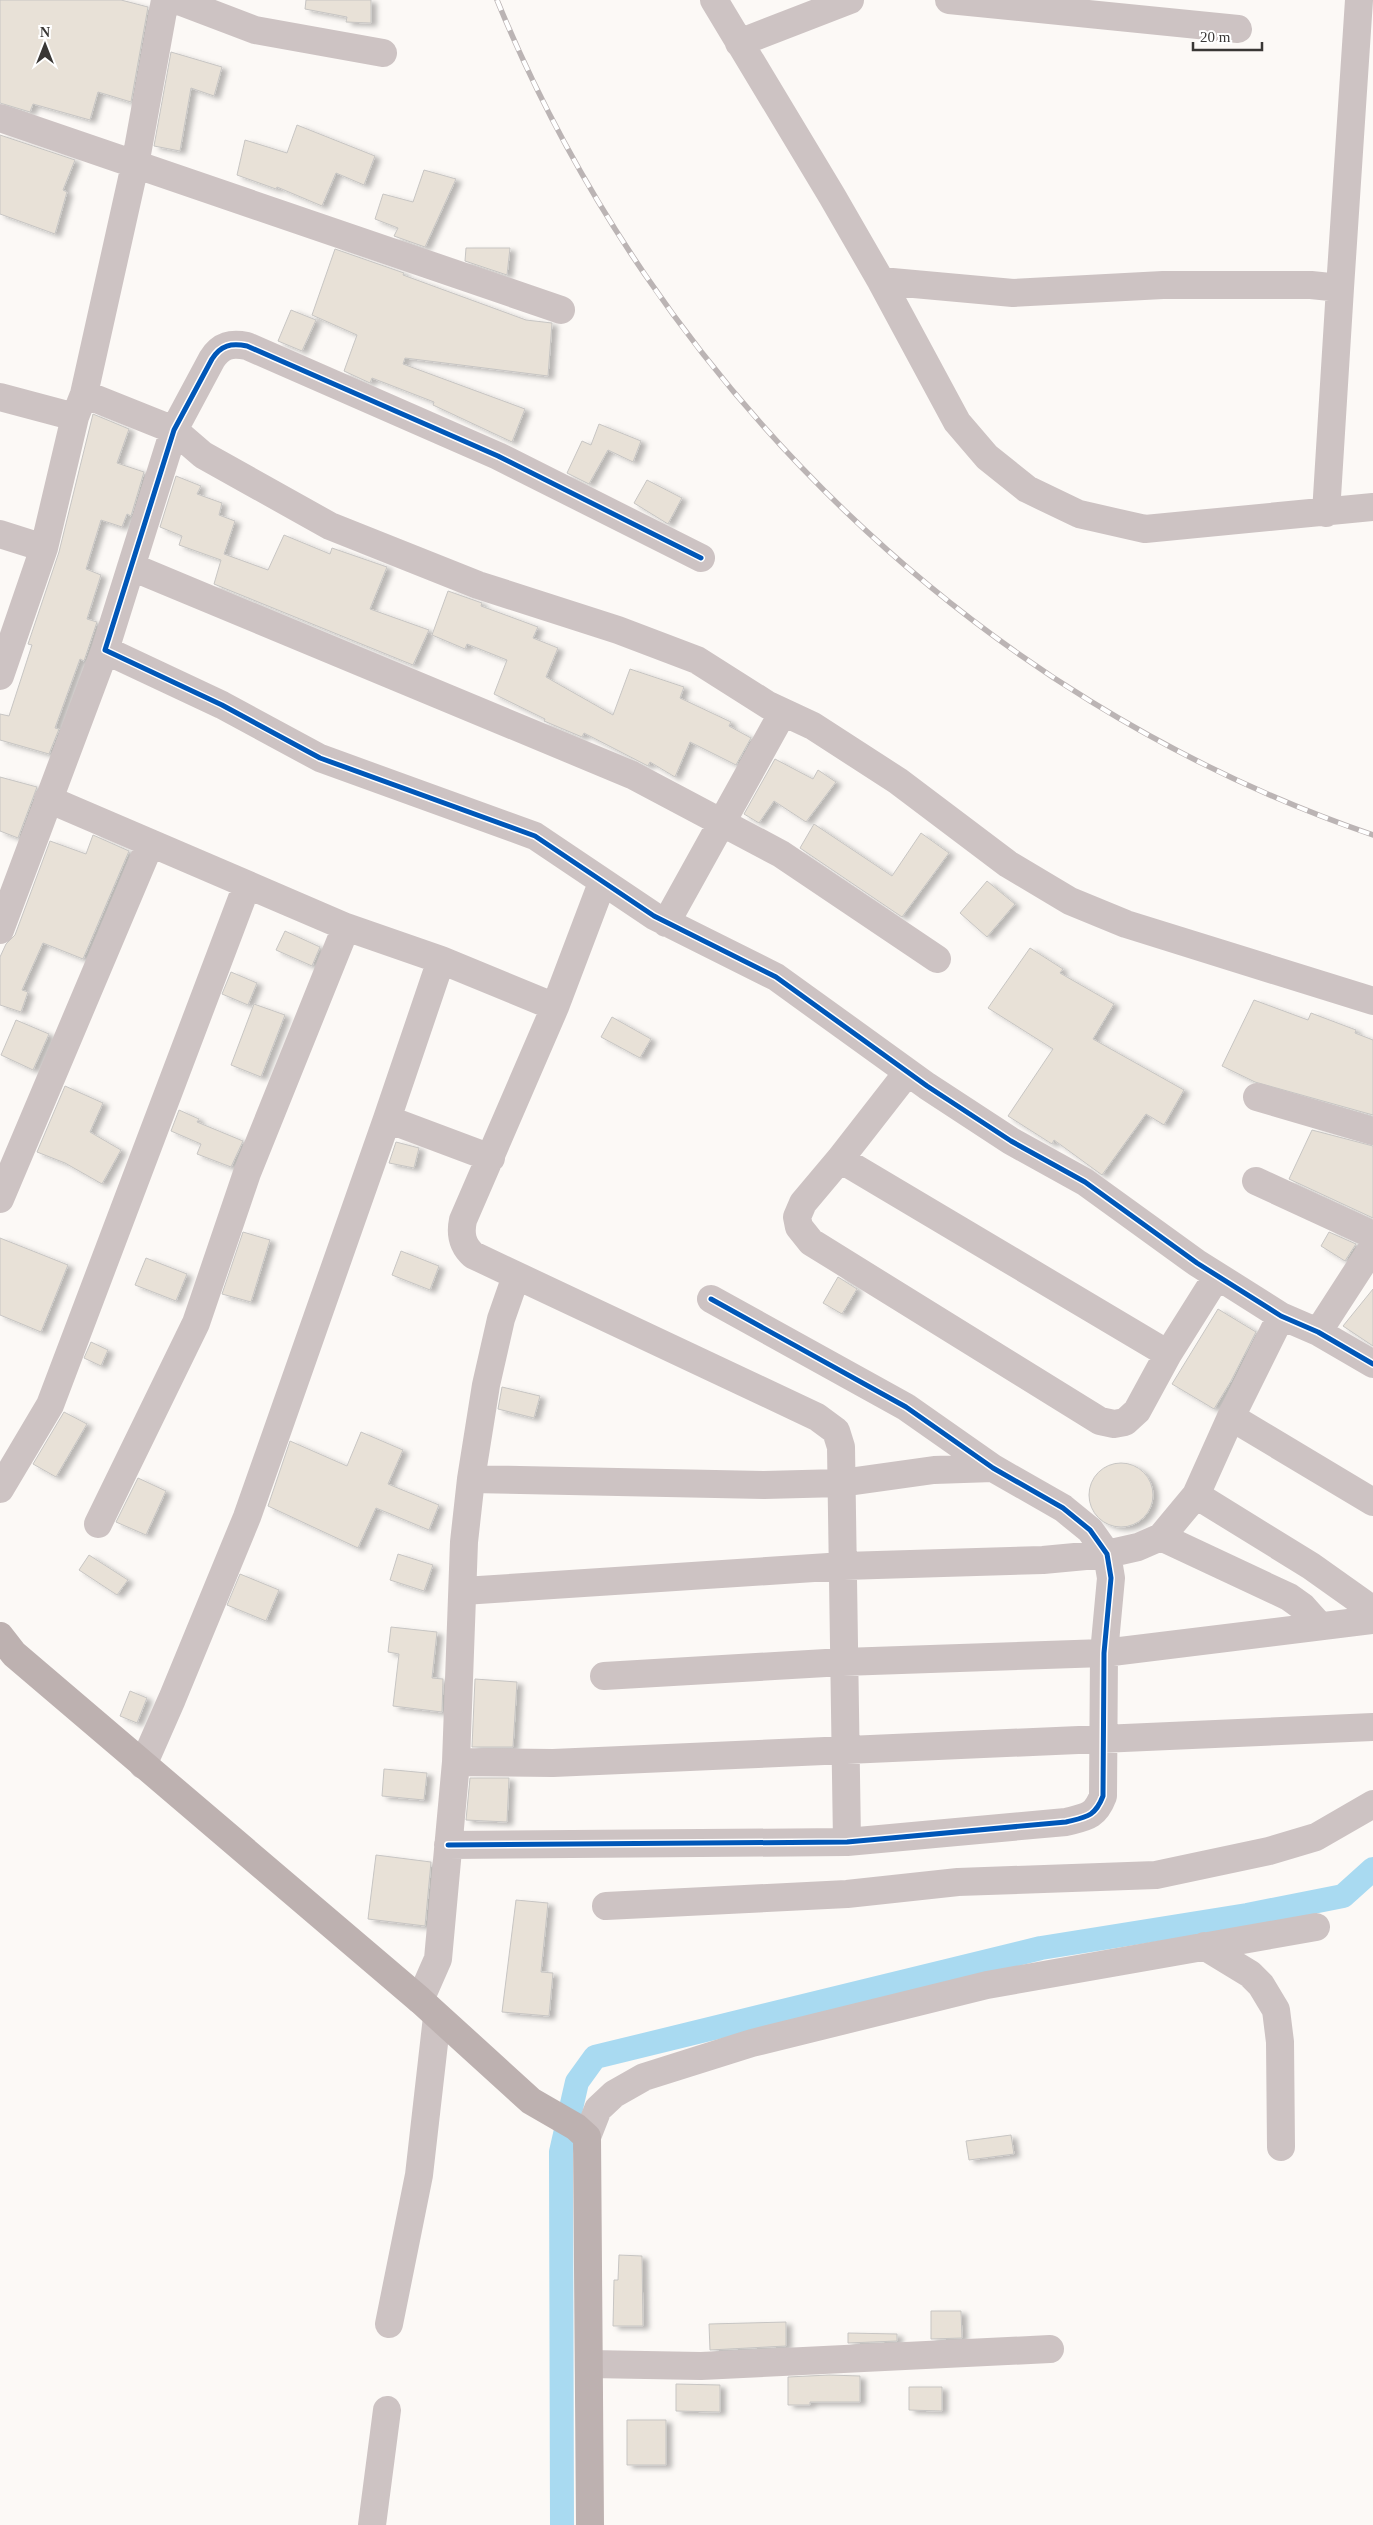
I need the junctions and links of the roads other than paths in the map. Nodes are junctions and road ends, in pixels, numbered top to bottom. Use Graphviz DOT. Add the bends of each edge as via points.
graph roads {
  1 [pos="165,0"];
  2 [pos="176,0"];
  3 [pos="714,0"];
  4 [pos="850,0"];
  5 [pos="949,0"];
  6 [pos="1359,0"];
  7 [pos="1238,29"];
  8 [pos="739,43"];
  9 [pos="383,53"];
  10 [pos="1363,102"];
  11 [pos="0,118"];
  12 [pos="135,165"];
  13 [pos="881,281"];
  14 [pos="1340,288"];
  15 [pos="561,310"];
  16 [pos="0,397"];
  17 [pos="80,406"];
  18 [pos="174,430"];
  19 [pos="1373,507"];
  20 [pos="1326,513"];
  21 [pos="0,534"];
  22 [pos="44,548"];
  23 [pos="701,558"];
  24 [pos="132,567"];
  25 [pos="105,650"];
  26 [pos="0,676"];
  27 [pos="783,712"];
  28 [pos="48,799"];
  29 [pos="722,823"];
  30 [pos="150,844"];
  31 [pos="602,883"];
  32 [pos="247,885"];
  33 [pos="666,923"];
  34 [pos="346,927"];
  35 [pos="0,930"];
  36 [pos="937,959"];
  37 [pos="441,960"];
  38 [pos="1373,1001"];
  39 [pos="555,1007"];
  40 [pos="907,1073"];
  41 [pos="1257,1097"];
  42 [pos="387,1119"];
  43 [pos="1373,1131"];
  44 [pos="491,1158"];
  45 [pos="840,1159"];
  46 [pos="1256,1181"];
  47 [pos="0,1199"];
  48 [pos="1373,1235"];
  49 [pos="1373,1247"];
  50 [pos="516,1276"];
  51 [pos="1217,1276"];
  52 [pos="711,1299"];
  53 [pos="1281,1316"];
  54 [pos="1318,1332"];
  55 [pos="1168,1354"];
  56 [pos="1373,1364"];
  57 [pos="1231,1417"];
  58 [pos="993,1468"];
  59 [pos="471,1479"];
  60 [pos="841,1483"];
  61 [pos="0,1489"];
  62 [pos="1196,1495"];
  63 [pos="1373,1502"];
  64 [pos="98,1524"];
  65 [pos="1161,1537"];
  66 [pos="1107,1554"];
  67 [pos="844,1566"];
  68 [pos="463,1591"];
  69 [pos="1373,1610"];
  70 [pos="1373,1620"];
  71 [pos="1320,1626"];
  72 [pos="0,1636"];
  73 [pos="1104,1653"];
  74 [pos="843,1662"];
  75 [pos="604,1676"];
  76 [pos="1373,1727"];
  77 [pos="1104,1738"];
  78 [pos="845,1752"];
  79 [pos="456,1762"];
  80 [pos="143,1765"];
  81 [pos="1373,1804"];
  82 [pos="847,1842"];
  83 [pos="448,1845"];
  84 [pos="606,1906"];
  85 [pos="1316,1927"];
  86 [pos="1204,1946"];
  87 [pos="428,2008"];
  88 [pos="572,2126"];
  89 [pos="1281,2147"];
  90 [pos="389,2324"];
  91 [pos="1050,2348"];
  92 [pos="590,2364"];
  93 [pos="386,2410"];
  94 [pos="372,2525"];
  95 [pos="590,2525"];
  1 -- 12 [label="street"];
  2 -- 9 [label="street" via="255,30"];
  3 -- 8 [label="street"];
  4 -- 8 [label="street"];
  5 -- 7 [label="street"];
  6 -- 10 [label="street"];
  8 -- 13 [label="street"];
  10 -- 14 [label="street"];
  11 -- 12 [label="street"];
  12 -- 15 [label="street"];
  12 -- 17 [label="street"];
  13 -- 14 [label="street" via="1013,293 1162,285 1311,285"];
  13 -- 20 [label="street" via="956,422 987,457 1027,489 1079,514 1145,529"];
  14 -- 20 [label="street"];
  16 -- 17 [label="street"];
  17 -- 18 [label="street"];
  17 -- 22 [label="street"];
  18 -- 23 [label="street" via="219,349 237,344 247,346 498,456"];
  18 -- 24 [label="street"];
  18 -- 27 [label="street" via="203,455 330,526 478,585 618,630 697,660"];
  19 -- 20 [label="street"];
  21 -- 22 [label="street"];
  22 -- 26 [label="street"];
  24 -- 25 [label="street"];
  24 -- 29 [label="street" via="632,775"];
  25 -- 28 [label="street"];
  25 -- 31 [label="street" via="222,705 320,758 536,836"];
  27 -- 29 [label="street"];
  27 -- 38 [label="street" via="814,726 898,781 1008,864 1070,901 1126,924"];
  28 -- 30 [label="street"];
  28 -- 35 [label="street"];
  29 -- 33 [label="street"];
  29 -- 36 [label="street" via="781,854"];
  30 -- 32 [label="street"];
  30 -- 47 [label="street"];
  31 -- 33 [label="street"];
  31 -- 39 [label="street"];
  32 -- 34 [label="street"];
  32 -- 61 [label="street" via="50,1405"];
  33 -- 40 [label="street" via="776,977"];
  34 -- 37 [label="street"];
  34 -- 64 [label="street" via="247,1173 196,1323"];
  37 -- 39 [label="street"];
  37 -- 42 [label="street"];
  39 -- 44 [label="street"];
  40 -- 45 [label="street"];
  40 -- 51 [label="street" via="1011,1141 1084,1182"];
  41 -- 43 [label="street"];
  42 -- 44 [label="street"];
  42 -- 80 [label="street" via="247,1517"];
  44 -- 50 [label="street" via="463,1220 462,1237 473,1255"];
  45 -- 55 [label="street"];
  45 -- 55 [label="street" via="803,1203 797,1217 803,1235 1100,1421 1125,1422 1137,1411"];
  46 -- 48 [label="street"];
  49 -- 54 [label="street"];
  50 -- 59 [label="street" via="498,1328"];
  50 -- 60 [label="street" via="817,1417 836,1431 840,1439"];
  51 -- 53 [label="street"];
  51 -- 55 [label="street"];
  52 -- 58 [label="street" via="906,1407"];
  53 -- 54 [label="street"];
  53 -- 57 [label="street"];
  54 -- 56 [label="street"];
  57 -- 62 [label="street"];
  57 -- 63 [label="street"];
  58 -- 60 [label="street" via="934,1470"];
  58 -- 66 [label="street" via="1063,1508 1090,1530"];
  59 -- 60 [label="street" via="764,1485"];
  59 -- 68 [label="street"];
  60 -- 67 [label="street"];
  62 -- 65 [label="street"];
  62 -- 69 [label="street" via="1311,1566"];
  65 -- 66 [label="street" via="1138,1547"];
  65 -- 71 [label="street" via="1289,1597"];
  66 -- 67 [label="street" via="1043,1560"];
  66 -- 73 [label="street" via="1111,1598"];
  67 -- 68 [label="street"];
  67 -- 74 [label="street"];
  68 -- 79 [label="street"];
  70 -- 71 [label="street"];
  71 -- 73 [label="street"];
  72 -- 80 [label="main road" via="14,1654"];
  73 -- 74 [label="street"];
  73 -- 77 [label="street"];
  74 -- 75 [label="street"];
  74 -- 78 [label="street"];
  76 -- 77 [label="street"];
  77 -- 78 [label="street"];
  77 -- 82 [label="street" via="1103,1796 1098,1809 1089,1816 1066,1822"];
  78 -- 79 [label="street" via="553,1764"];
  78 -- 82 [label="street"];
  79 -- 83 [label="street"];
  80 -- 87 [label="main road"];
  81 -- 84 [label="street" via="1316,1837 1269,1851 1156,1875 958,1882 847,1894"];
  82 -- 83 [label="street"];
  83 -- 87 [label="street" via="438,1959"];
  85 -- 86 [label="street"];
  86 -- 88 [label="street" via="987,1985 752,2043 644,2078 614,2094 598,2110"];
  86 -- 89 [label="street" via="1250,1974 1262,1985 1276,2010 1280,2042"];
  87 -- 88 [label="main road" via="531,2101"];
  87 -- 90 [label="street" via="419,2175"];
  88 -- 92 [label="main road"];
  91 -- 92 [label="street" via="701,2366"];
  92 -- 95 [label="main road"];
  93 -- 94 [label="street"];
}
